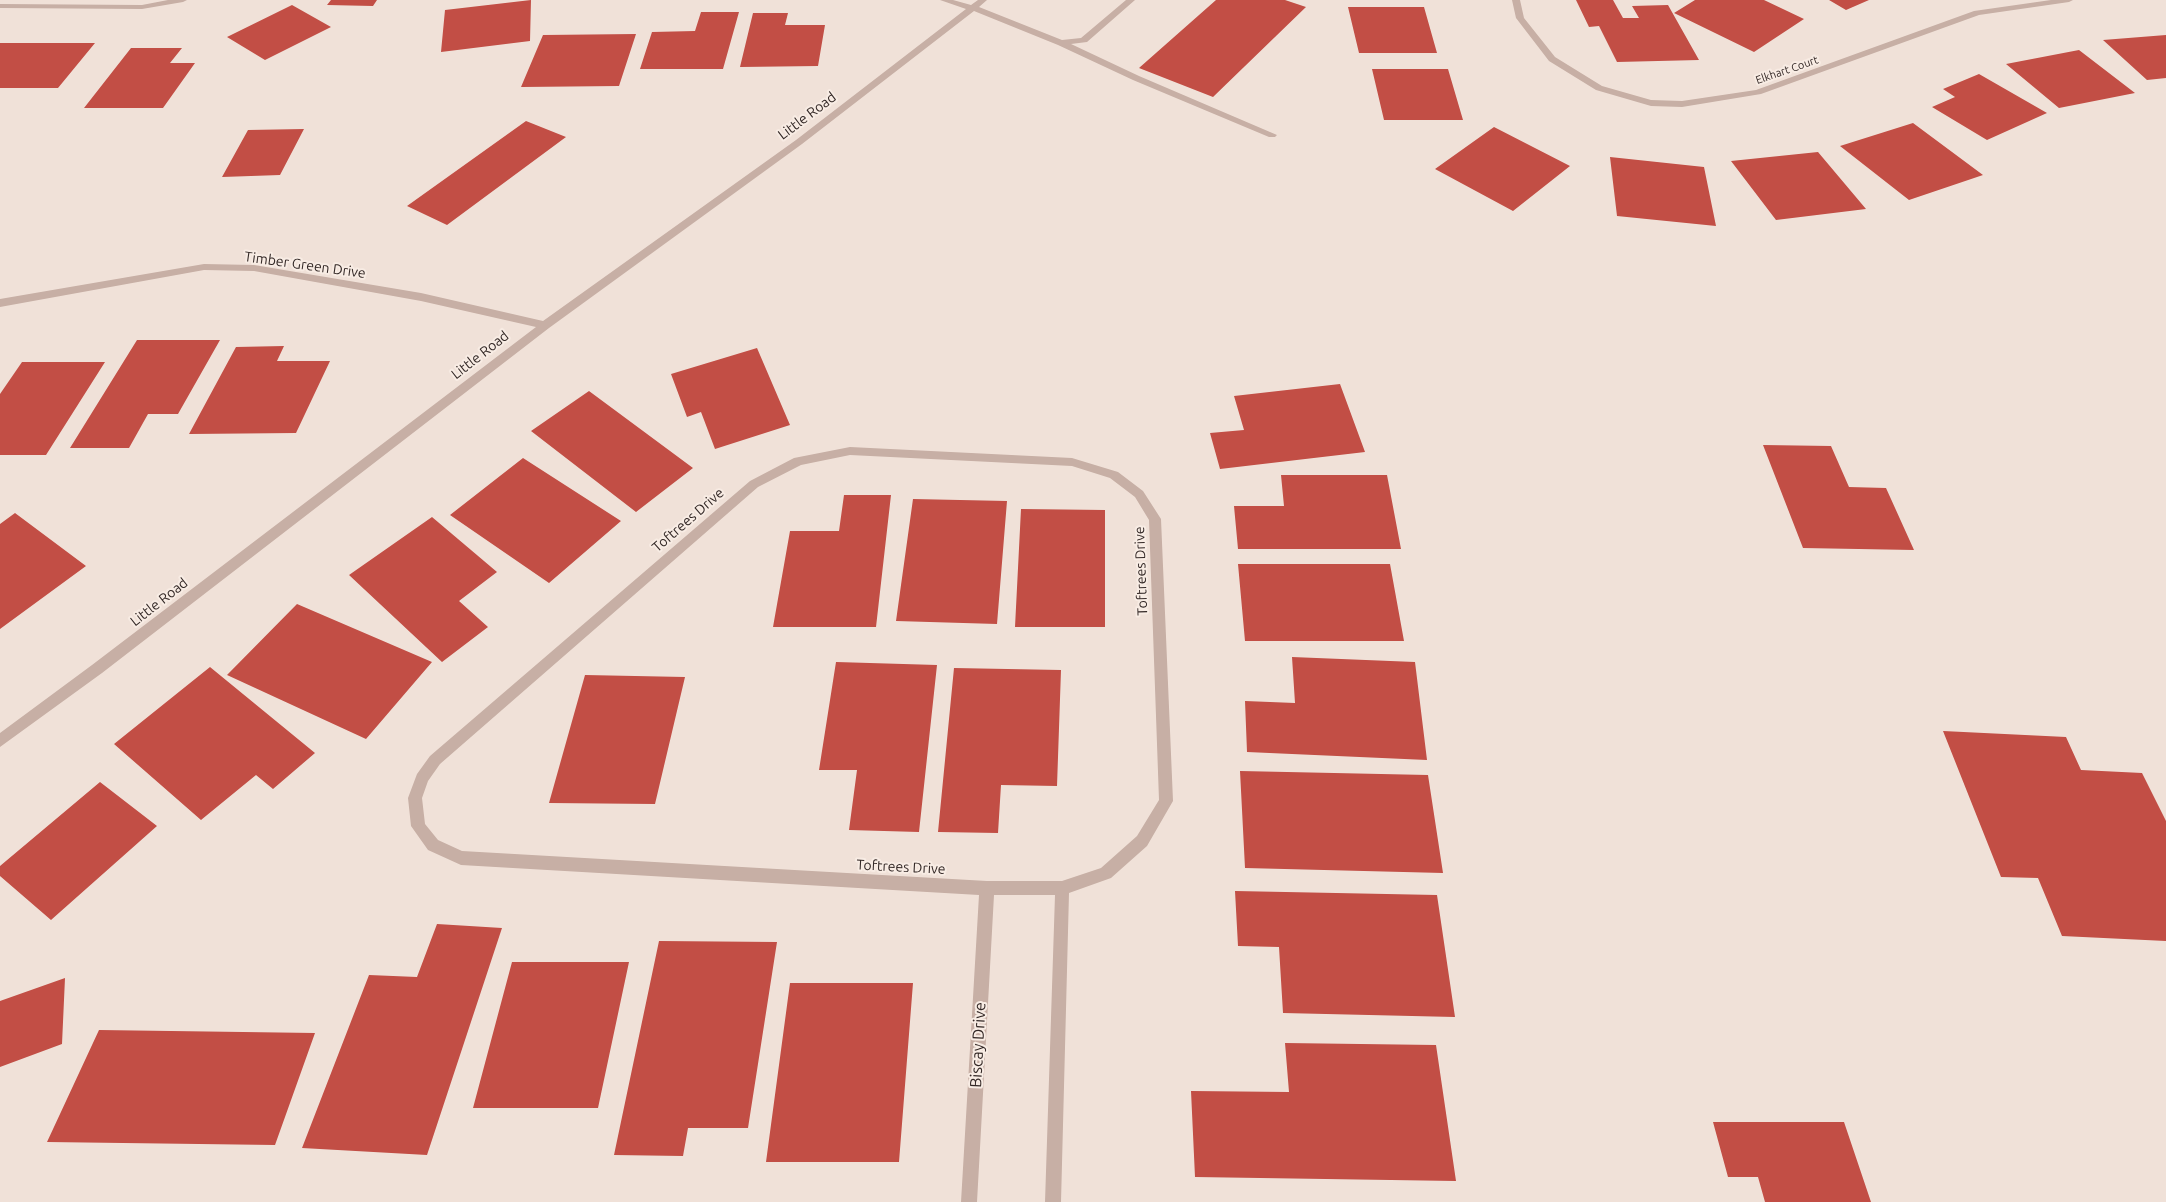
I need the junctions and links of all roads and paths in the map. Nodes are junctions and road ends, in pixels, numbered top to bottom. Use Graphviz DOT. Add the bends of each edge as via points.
graph roads {
  1 [pos="183,0"];
  2 [pos="944,0"];
  3 [pos="983,0"];
  4 [pos="1131,0"];
  5 [pos="1516,0"];
  6 [pos="2069,0"];
  7 [pos="0,6"];
  8 [pos="973,8"];
  9 [pos="1061,43"];
  10 [pos="1272,135"];
  11 [pos="0,303"];
  12 [pos="545,325"];
  13 [pos="0,741"];
  14 [pos="987,888"];
  15 [pos="1062,888"];
  16 [pos="969,1202"];
  17 [pos="1053,1202"];
  1 -- 7 [label="street" via="142,7"];
  2 -- 8 [label="street"];
  3 -- 8 [label="street, Little Road"];
  4 -- 9 [label="street" via="1084,40"];
  5 -- 6 [label="street, Elkhart Court" via="1520,18 1552,59 1599,88 1651,103 1682,104 1758,92 1977,13"];
  8 -- 9 [label="street"];
  8 -- 12 [label="street, Little Road" via="799,142"];
  9 -- 10 [label="street"];
  11 -- 12 [label="street, Timber Green Drive" via="204,268 254,268 420,297"];
  12 -- 13 [label="street, Little Road"];
  14 -- 15 [label="street, Toftrees Drive"];
  14 -- 15 [label="street, Toftrees Drive" via="461,858 433,845 418,826 415,798 422,778 435,760 754,484 798,461 850,451 1072,462 1114,475 1139,494 1155,519 1166,801 1142,841 1106,873"];
  14 -- 16 [label="street, Biscay Drive"];
  15 -- 17 [label="street"];
}
